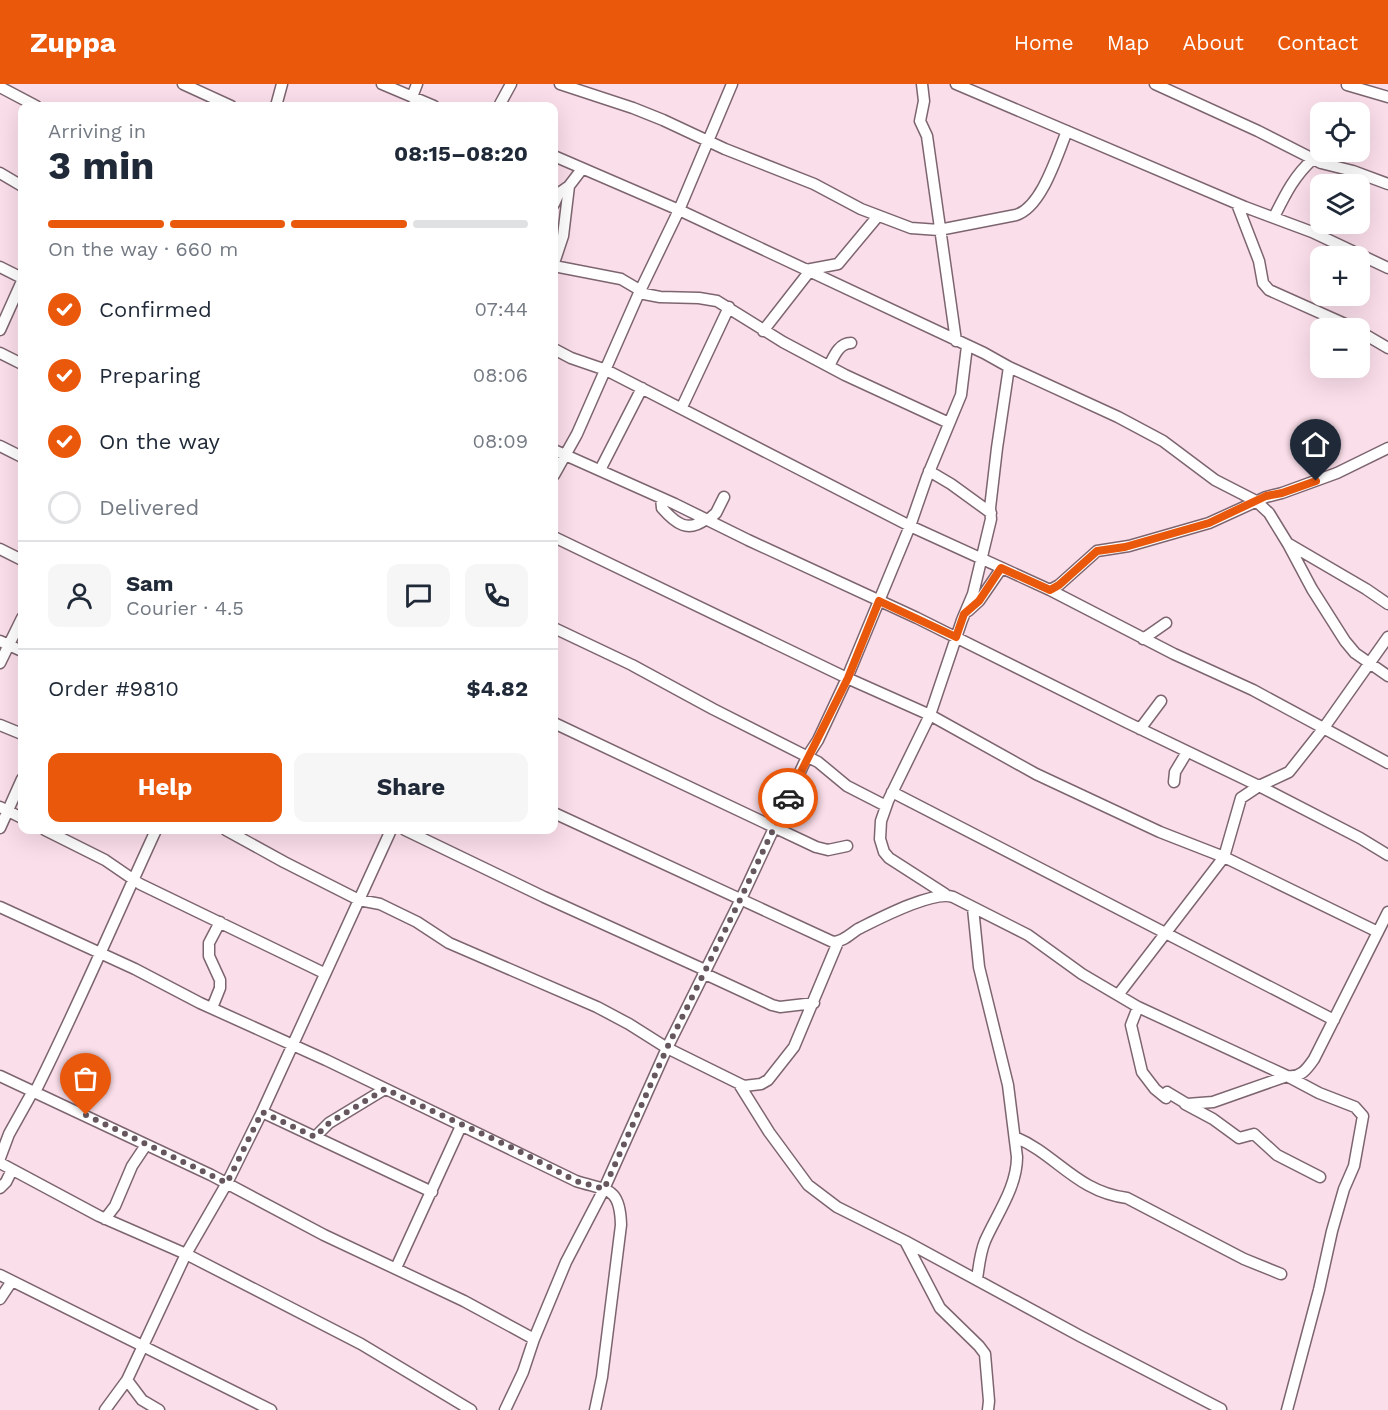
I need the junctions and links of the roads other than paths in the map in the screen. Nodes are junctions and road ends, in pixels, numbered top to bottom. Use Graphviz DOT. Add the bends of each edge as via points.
graph roads {
  1 [pos="282,84"];
  2 [pos="382,84"];
  3 [pos="417,84"];
  4 [pos="511,84"];
  5 [pos="560,84"];
  6 [pos="732,84"];
  7 [pos="922,84"];
  8 [pos="956,84"];
  9 [pos="1155,84"];
  10 [pos="189,85"];
  11 [pos="1347,85"];
  12 [pos="0,87"];
  13 [pos="412,97"];
  14 [pos="1388,97"];
  15 [pos="28,102"];
  16 [pos="223,102"];
  17 [pos="277,102"];
  18 [pos="424,102"];
  19 [pos="502,102"];
  20 [pos="1067,131"];
  21 [pos="709,140"];
  22 [pos="1310,157"];
  23 [pos="558,158"];
  24 [pos="1310,162"];
  25 [pos="1320,162"];
  26 [pos="582,169"];
  27 [pos="0,173"];
  28 [pos="18,184"];
  29 [pos="1388,184"];
  30 [pos="569,186"];
  31 [pos="558,190"];
  32 [pos="1237,204"];
  33 [pos="679,210"];
  34 [pos="878,216"];
  35 [pos="1274,218"];
  36 [pos="939,230"];
  37 [pos="558,254"];
  38 [pos="558,266"];
  39 [pos="0,267"];
  40 [pos="1388,268"];
  41 [pos="808,271"];
  42 [pos="18,278"];
  43 [pos="18,289"];
  44 [pos="639,293"];
  45 [pos="729,307"];
  46 [pos="1332,318"];
  47 [pos="0,330"];
  48 [pos="763,331"];
  49 [pos="1370,337"];
  50 [pos="956,341"];
  51 [pos="851,343"];
  52 [pos="967,346"];
  53 [pos="1388,348"];
  54 [pos="558,351"];
  55 [pos="0,353"];
  56 [pos="18,362"];
  57 [pos="829,366"];
  58 [pos="1009,367"];
  59 [pos="606,370"];
  60 [pos="642,388"];
  61 [pos="681,408"];
  62 [pos="949,423"];
  63 [pos="0,446"];
  64 [pos="1388,448"];
  65 [pos="558,452"];
  66 [pos="18,455"];
  67 [pos="564,456"];
  68 [pos="558,467"];
  69 [pos="600,470"];
  70 [pos="929,471"];
  71 [pos="724,497"];
  72 [pos="1256,501"];
  73 [pos="990,513"];
  74 [pos="707,520"];
  75 [pos="910,526"];
  76 [pos="558,539"];
  77 [pos="1288,544"];
  78 [pos="0,549"];
  79 [pos="18,558"];
  80 [pos="981,560"];
  81 [pos="1001,568"];
  82 [pos="1050,590"];
  83 [pos="879,601"];
  84 [pos="1388,604"];
  85 [pos="964,614"];
  86 [pos="1166,623"];
  87 [pos="18,624"];
  88 [pos="558,629"];
  89 [pos="956,637"];
  90 [pos="1388,637"];
  91 [pos="1143,639"];
  92 [pos="5,643"];
  93 [pos="0,663"];
  94 [pos="1369,664"];
  95 [pos="1388,676"];
  96 [pos="848,678"];
  97 [pos="1161,702"];
  98 [pos="930,715"];
  99 [pos="0,725"];
  100 [pos="558,725"];
  101 [pos="1140,729"];
  102 [pos="1323,729"];
  103 [pos="18,732"];
  104 [pos="1187,752"];
  105 [pos="807,757"];
  106 [pos="1388,763"];
  107 [pos="1174,782"];
  108 [pos="18,786"];
  109 [pos="1259,786"];
  110 [pos="892,792"];
  111 [pos="886,806"];
  112 [pos="4,809"];
  113 [pos="558,815"];
  114 [pos="18,816"];
  115 [pos="0,828"];
  116 [pos="773,828"];
  117 [pos="53,834"];
  118 [pos="154,834"];
  119 [pos="233,834"];
  120 [pos="389,834"];
  121 [pos="413,834"];
  122 [pos="847,846"];
  123 [pos="1388,855"];
  124 [pos="1224,857"];
  125 [pos="133,879"];
  126 [pos="945,894"];
  127 [pos="741,898"];
  128 [pos="359,900"];
  129 [pos="0,906"];
  130 [pos="973,908"];
  131 [pos="1388,912"];
  132 [pos="220,922"];
  133 [pos="1378,932"];
  134 [pos="1164,933"];
  135 [pos="838,942"];
  136 [pos="100,952"];
  137 [pos="704,972"];
  138 [pos="324,973"];
  139 [pos="1118,995"];
  140 [pos="814,1003"];
  141 [pos="1138,1007"];
  142 [pos="212,1008"];
  143 [pos="1334,1020"];
  144 [pos="292,1044"];
  145 [pos="667,1048"];
  146 [pos="0,1076"];
  147 [pos="1287,1077"];
  148 [pos="739,1084"];
  149 [pos="385,1089"];
  150 [pos="34,1091"];
  151 [pos="1167,1092"];
  152 [pos="262,1112"];
  153 [pos="461,1126"];
  154 [pos="315,1137"];
  155 [pos="1015,1137"];
  156 [pos="146,1145"];
  157 [pos="0,1158"];
  158 [pos="0,1163"];
  159 [pos="12,1170"];
  160 [pos="1320,1177"];
  161 [pos="227,1183"];
  162 [pos="0,1188"];
  163 [pos="604,1189"];
  164 [pos="432,1192"];
  165 [pos="105,1219"];
  166 [pos="905,1241"];
  167 [pos="186,1254"];
  168 [pos="396,1268"];
  169 [pos="1281,1274"];
  170 [pos="0,1275"];
  171 [pos="977,1279"];
  172 [pos="12,1281"];
  173 [pos="0,1299"];
  174 [pos="534,1339"];
  175 [pos="144,1346"];
  176 [pos="127,1380"];
  177 [pos="1221,1409"];
  178 [pos="105,1410"];
  179 [pos="159,1410"];
  180 [pos="271,1410"];
  181 [pos="471,1410"];
  182 [pos="505,1410"];
  183 [pos="595,1410"];
  184 [pos="988,1410"];
  185 [pos="1287,1410"];
  1 -- 17 [label="street"];
  2 -- 13 [label="street"];
  3 -- 13 [label="street"];
  4 -- 19 [label="street"];
  5 -- 21 [label="street" via="633,108"];
  6 -- 21 [label="street"];
  7 -- 36 [label="street" via="920,121 927,136"];
  8 -- 20 [label="street"];
  9 -- 22 [label="street"];
  10 -- 16 [label="street"];
  11 -- 14 [label="street"];
  12 -- 15 [label="street"];
  13 -- 18 [label="street"];
  20 -- 32 [label="street"];
  20 -- 36 [label="street" via="1044,186 1027,210"];
  21 -- 33 [label="street"];
  21 -- 34 [label="street"];
  23 -- 26 [label="street"];
  24 -- 35 [label="street" via="1290,185"];
  25 -- 29 [label="street"];
  26 -- 30 [label="street"];
  26 -- 33 [label="street"];
  27 -- 28 [label="street"];
  30 -- 31 [label="street"];
  30 -- 37 [label="street"];
  32 -- 35 [label="street"];
  32 -- 46 [label="street" via="1263,283 1269,290"];
  33 -- 41 [label="street"];
  33 -- 44 [label="street"];
  34 -- 36 [label="street" via="918,230"];
  34 -- 41 [label="street" via="838,264"];
  35 -- 40 [label="street"];
  36 -- 50 [label="street"];
  38 -- 44 [label="street" via="621,279"];
  39 -- 42 [label="street"];
  41 -- 48 [label="street"];
  41 -- 50 [label="street"];
  43 -- 47 [label="street"];
  44 -- 45 [label="street" via="711,299"];
  44 -- 59 [label="street"];
  45 -- 48 [label="street"];
  45 -- 61 [label="street"];
  48 -- 57 [label="street"];
  49 -- 53 [label="street"];
  50 -- 52 [label="street"];
  51 -- 57 [label="street" via="840,346"];
  52 -- 58 [label="street"];
  52 -- 62 [label="street" via="963,384"];
  54 -- 59 [label="street"];
  55 -- 56 [label="street"];
  57 -- 62 [label="street"];
  58 -- 72 [label="street" via="1163,441 1215,480"];
  58 -- 73 [label="street"];
  59 -- 60 [label="street"];
  59 -- 67 [label="street"];
  60 -- 61 [label="street"];
  60 -- 69 [label="street"];
  61 -- 75 [label="street"];
  62 -- 70 [label="street"];
  63 -- 66 [label="street"];
  64 -- 72 [label="street" via="1327,477"];
  65 -- 67 [label="street"];
  67 -- 68 [label="street"];
  67 -- 69 [label="street"];
  69 -- 74 [label="street"];
  70 -- 73 [label="street"];
  70 -- 75 [label="street"];
  71 -- 74 [label="street" via="716,513"];
  72 -- 77 [label="street" via="1269,513"];
  72 -- 82 [label="street" via="1209,523 1097,551"];
  73 -- 80 [label="street"];
  74 -- 83 [label="street"];
  75 -- 80 [label="street"];
  75 -- 83 [label="street"];
  76 -- 96 [label="street"];
  77 -- 84 [label="street"];
  77 -- 94 [label="street" via="1349,647"];
  78 -- 79 [label="street"];
  80 -- 81 [label="street"];
  80 -- 85 [label="street"];
  81 -- 82 [label="street"];
  81 -- 85 [label="street" via="979,601"];
  82 -- 91 [label="street"];
  83 -- 89 [label="street"];
  83 -- 96 [label="street"];
  85 -- 89 [label="street"];
  86 -- 91 [label="street"];
  87 -- 92 [label="street"];
  88 -- 105 [label="street"];
  89 -- 98 [label="street"];
  89 -- 101 [label="street"];
  90 -- 94 [label="street"];
  91 -- 102 [label="street" via="1253,690"];
  92 -- 93 [label="street"];
  94 -- 95 [label="street"];
  94 -- 102 [label="street"];
  96 -- 98 [label="street"];
  96 -- 105 [label="street"];
  97 -- 101 [label="street"];
  98 -- 110 [label="street"];
  98 -- 124 [label="street" via="1036,774"];
  99 -- 103 [label="street"];
  100 -- 116 [label="street"];
  101 -- 104 [label="street"];
  102 -- 106 [label="street"];
  102 -- 109 [label="street" via="1289,772"];
  104 -- 107 [label="street" via="1175,772"];
  104 -- 109 [label="street"];
  105 -- 111 [label="street" via="847,786"];
  105 -- 116 [label="street"];
  108 -- 112 [label="street"];
  109 -- 123 [label="street"];
  109 -- 124 [label="street" via="1241,798"];
  110 -- 111 [label="street"];
  110 -- 134 [label="street"];
  111 -- 126 [label="street" via="880,831 884,852"];
  112 -- 114 [label="street"];
  112 -- 115 [label="street"];
  113 -- 127 [label="street"];
  116 -- 122 [label="street" via="823,849"];
  116 -- 127 [label="street"];
  117 -- 125 [label="street"];
  118 -- 125 [label="street"];
  119 -- 128 [label="street"];
  120 -- 128 [label="street"];
  121 -- 137 [label="street"];
  124 -- 133 [label="street"];
  124 -- 134 [label="street"];
  125 -- 132 [label="street"];
  125 -- 136 [label="street"];
  126 -- 130 [label="street"];
  126 -- 135 [label="street" via="928,897"];
  127 -- 135 [label="street"];
  127 -- 137 [label="street"];
  128 -- 138 [label="street"];
  128 -- 145 [label="street" via="381,904 449,943 581,999"];
  129 -- 136 [label="street"];
  130 -- 139 [label="street" via="1028,935"];
  130 -- 155 [label="street" via="979,967 1008,1085"];
  131 -- 133 [label="street"];
  132 -- 138 [label="street"];
  132 -- 142 [label="street" via="208,950 220,980"];
  133 -- 143 [label="street"];
  134 -- 139 [label="street"];
  134 -- 143 [label="street"];
  135 -- 140 [label="street"];
  136 -- 142 [label="street"];
  136 -- 150 [label="street"];
  137 -- 140 [label="street" via="772,1005"];
  137 -- 145 [label="street"];
  138 -- 144 [label="street"];
  139 -- 141 [label="street"];
  140 -- 148 [label="street" via="794,1047 768,1080 754,1086"];
  141 -- 147 [label="street"];
  141 -- 151 [label="street" via="1131,1025 1142,1072 1166,1098"];
  142 -- 144 [label="street"];
  143 -- 147 [label="street" via="1306,1071"];
  144 -- 149 [label="street"];
  144 -- 152 [label="street"];
  145 -- 148 [label="street"];
  145 -- 163 [label="street"];
  146 -- 150 [label="street"];
  147 -- 151 [label="street" via="1214,1102 1187,1104"];
  147 -- 185 [label="street" via="1355,1107 1363,1116"];
  148 -- 166 [label="street" via="808,1185 837,1207"];
  149 -- 153 [label="street"];
  149 -- 154 [label="street" via="329,1123"];
  150 -- 156 [label="street"];
  150 -- 157 [label="street"];
  151 -- 160 [label="street" via="1239,1138 1254,1134 1277,1155"];
  152 -- 154 [label="street"];
  152 -- 161 [label="street"];
  153 -- 163 [label="street" via="576,1181"];
  153 -- 164 [label="street"];
  154 -- 164 [label="street"];
  155 -- 169 [label="street" via="1082,1183 1126,1198"];
  155 -- 171 [label="street" via="1017,1168 985,1243"];
  156 -- 161 [label="street"];
  156 -- 165 [label="street"];
  158 -- 159 [label="street"];
  159 -- 162 [label="street"];
  159 -- 165 [label="street"];
  161 -- 167 [label="street"];
  161 -- 168 [label="street"];
  163 -- 174 [label="street" via="566,1262"];
  163 -- 183 [label="street" via="618,1200 621,1225"];
  164 -- 168 [label="street"];
  165 -- 167 [label="street"];
  166 -- 171 [label="street"];
  166 -- 184 [label="street" via="940,1308 985,1354"];
  167 -- 175 [label="street"];
  167 -- 181 [label="street" via="361,1344"];
  168 -- 174 [label="street"];
  170 -- 172 [label="street"];
  171 -- 177 [label="street"];
  172 -- 173 [label="street"];
  172 -- 175 [label="street"];
  174 -- 182 [label="street"];
  175 -- 176 [label="street"];
  175 -- 180 [label="street"];
  176 -- 178 [label="street"];
  176 -- 179 [label="street" via="142,1400"];
}
